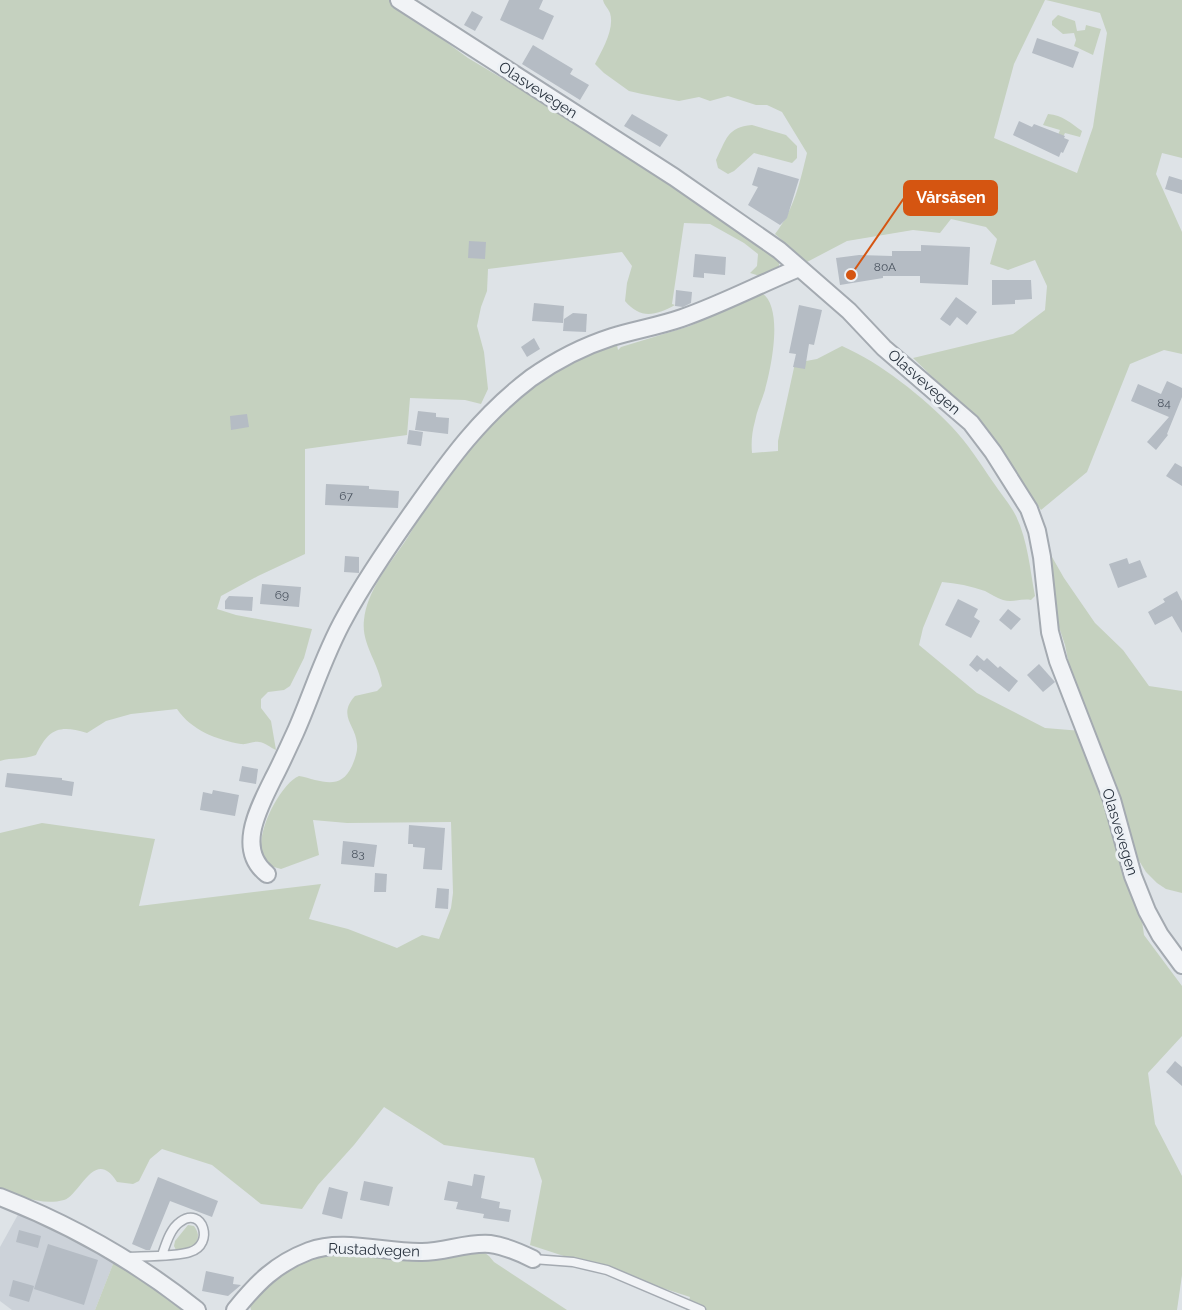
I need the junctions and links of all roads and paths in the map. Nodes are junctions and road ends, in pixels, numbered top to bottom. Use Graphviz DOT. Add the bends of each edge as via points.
graph roads {
  1 [pos="399,0"];
  2 [pos="799,268"];
  3 [pos="267,874"];
  4 [pos="1182,965"];
  5 [pos="0,1197"];
  6 [pos="162,1255"];
  7 [pos="124,1257"];
  8 [pos="533,1258"];
  9 [pos="197,1310"];
  10 [pos="235,1310"];
  11 [pos="701,1310"];
  1 -- 2 [label="street, Olasvevegen" via="674,177"];
  2 -- 3 [label="street" via="701,312 594,343 532,378 471,432 378,563 331,645 304,714 256,813 252,832 254,855 258,867"];
  2 -- 4 [label="street, Olasvevegen" via="971,423 1029,509 1042,556 1050,632 1058,661 1112,800 1147,911"];
  5 -- 7 [label="street"];
  6 -- 6 [label="lane" via="198,1248 204,1238 204,1227 190,1218 179,1222"];
  6 -- 7 [label="lane"];
  7 -- 9 [label="street"];
  8 -- 10 [label="street, Rustadvegen" via="489,1244 422,1252 330,1246 311,1250 278,1266 259,1281"];
  8 -- 11 [label="lane" via="607,1270"];
}
